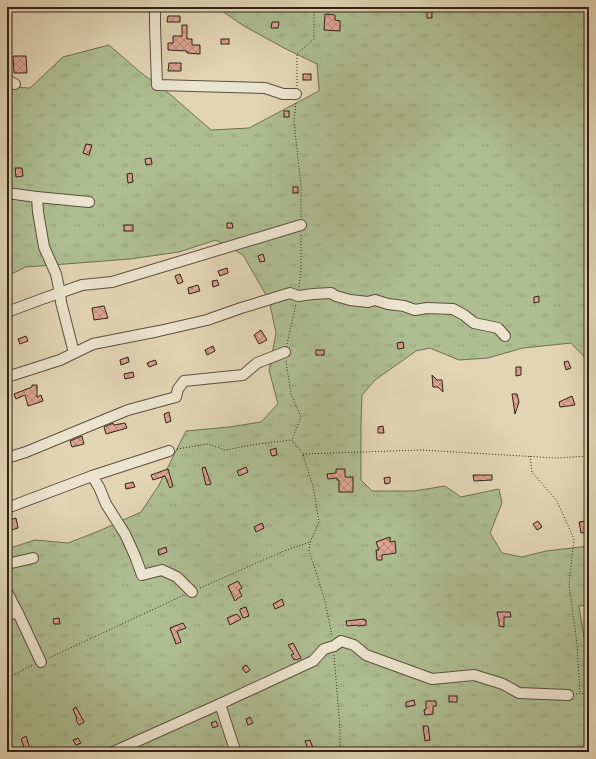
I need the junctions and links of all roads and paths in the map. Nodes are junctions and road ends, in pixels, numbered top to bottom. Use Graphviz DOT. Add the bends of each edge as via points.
graph roads {
  1 [pos="155,7"];
  2 [pos="314,7"];
  3 [pos="568,7"];
  4 [pos="589,12"];
  5 [pos="296,94"];
  6 [pos="7,193"];
  7 [pos="37,197"];
  8 [pos="90,202"];
  9 [pos="301,225"];
  10 [pos="60,293"];
  11 [pos="298,296"];
  12 [pos="7,312"];
  13 [pos="505,336"];
  14 [pos="285,352"];
  15 [pos="74,353"];
  16 [pos="7,377"];
  17 [pos="292,440"];
  18 [pos="169,451"];
  19 [pos="303,454"];
  20 [pos="530,456"];
  21 [pos="589,456"];
  22 [pos="7,458"];
  23 [pos="92,476"];
  24 [pos="7,508"];
  25 [pos="310,542"];
  26 [pos="33,558"];
  27 [pos="7,564"];
  28 [pos="7,592"];
  29 [pos="192,592"];
  30 [pos="18,613"];
  31 [pos="7,614"];
  32 [pos="334,646"];
  33 [pos="41,662"];
  34 [pos="7,678"];
  35 [pos="580,693"];
  36 [pos="589,693"];
  37 [pos="568,694"];
  38 [pos="220,704"];
  39 [pos="113,752"];
  40 [pos="233,752"];
  41 [pos="340,752"];
  1 -- 5 [label="street" via="157,85 265,88 283,94"];
  2 -- 5 [label="path" via="314,39 297,54"];
  3 -- 4 [label="path"];
  5 -- 9 [label="path" via="294,122 301,186"];
  6 -- 7 [label="street"];
  7 -- 8 [label="street"];
  7 -- 10 [label="street" via="44,247 56,274"];
  9 -- 10 [label="street" via="112,282 82,285"];
  9 -- 11 [label="path"];
  10 -- 12 [label="street"];
  10 -- 15 [label="street"];
  11 -- 13 [label="street" via="331,293 350,300 375,300 415,310 453,309 474,324 498,328"];
  11 -- 14 [label="path"];
  11 -- 15 [label="street" via="290,292 207,320 92,344"];
  14 -- 17 [label="path" via="291,394 301,417"];
  14 -- 22 [label="street" via="257,363 243,375 184,381 176,397 128,410"];
  15 -- 16 [label="street"];
  17 -- 18 [label="path" via="225,450 208,444"];
  17 -- 19 [label="path"];
  18 -- 23 [label="street"];
  19 -- 20 [label="path" via="421,450"];
  19 -- 25 [label="path" via="313,486 319,522"];
  20 -- 21 [label="path"];
  20 -- 35 [label="path" via="532,472 557,501 574,539 569,584"];
  23 -- 24 [label="street"];
  23 -- 29 [label="street" via="125,534 142,575 162,570 177,577"];
  25 -- 29 [label="path"];
  25 -- 32 [label="path" via="309,551 325,601"];
  26 -- 27 [label="street"];
  28 -- 30 [label="street"];
  29 -- 33 [label="path"];
  30 -- 31 [label="street"];
  30 -- 33 [label="street"];
  32 -- 37 [label="street" via="341,641 354,645 366,656 432,679 474,675 504,684 519,693"];
  32 -- 38 [label="street" via="324,649 313,660"];
  32 -- 41 [label="path"];
  33 -- 34 [label="path"];
  35 -- 36 [label="path"];
  35 -- 37 [label="path"];
  38 -- 39 [label="street"];
  38 -- 40 [label="street" via="235,750"];
}
